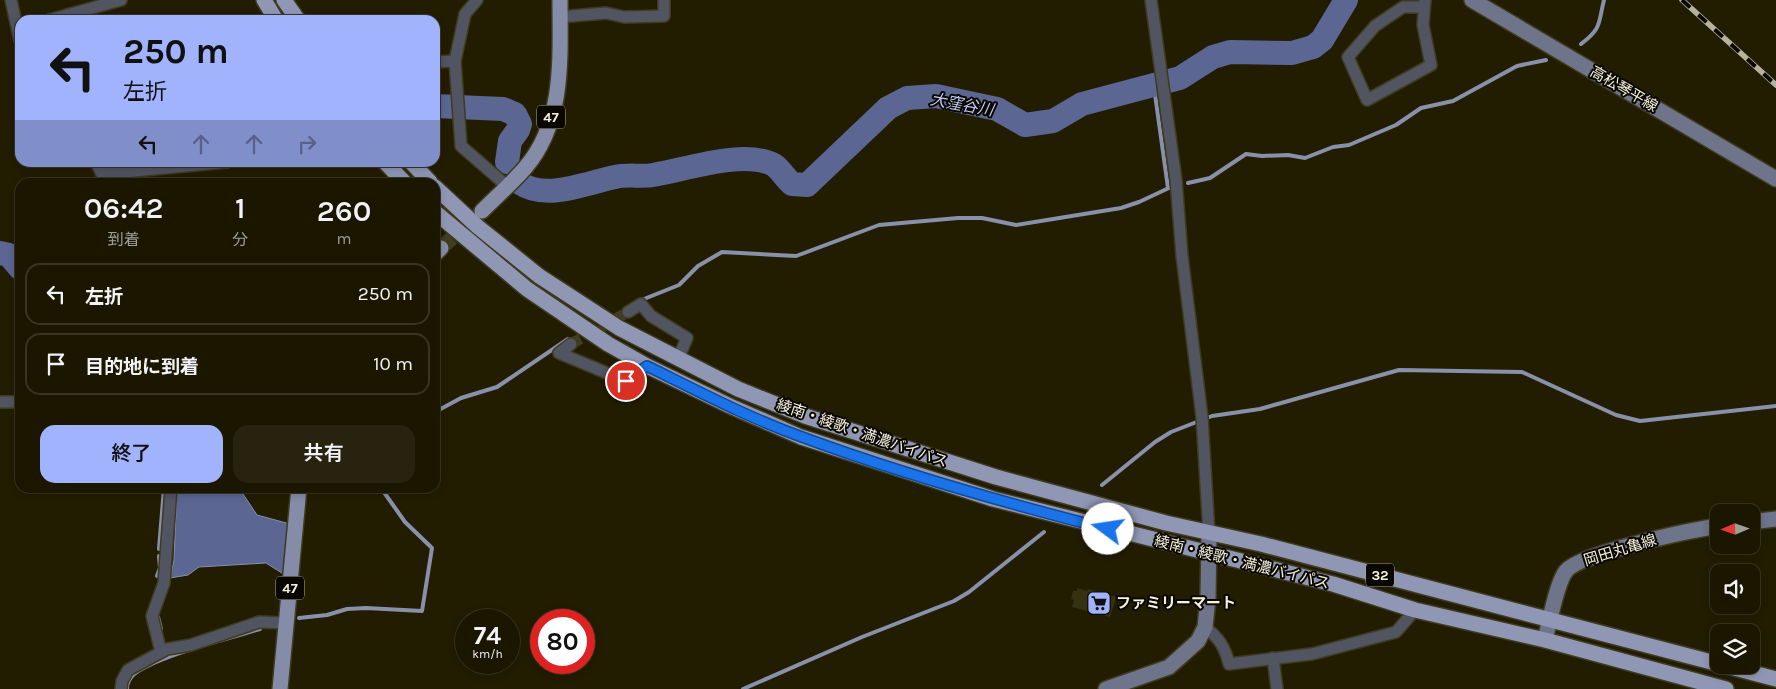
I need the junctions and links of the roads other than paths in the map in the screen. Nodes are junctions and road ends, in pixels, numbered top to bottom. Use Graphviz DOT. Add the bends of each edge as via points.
graph roads {
  1 [pos="11,0"];
  2 [pos="121,0"];
  3 [pos="264,0"];
  4 [pos="284,0"];
  5 [pos="477,0"];
  6 [pos="560,0"];
  7 [pos="664,0"];
  8 [pos="1151,0"];
  9 [pos="1472,0"];
  10 [pos="1424,4"];
  11 [pos="67,15"];
  12 [pos="273,15"];
  13 [pos="294,15"];
  14 [pos="15,17"];
  15 [pos="560,17"];
  16 [pos="455,60"];
  17 [pos="440,62"];
  18 [pos="189,167"];
  19 [pos="390,167"];
  20 [pos="416,167"];
  21 [pos="104,178"];
  22 [pos="400,178"];
  23 [pos="426,178"];
  24 [pos="1776,179"];
  25 [pos="507,186"];
  26 [pos="440,192"];
  27 [pos="482,211"];
  28 [pos="440,216"];
  29 [pos="628,312"];
  30 [pos="571,344"];
  31 [pos="678,359"];
  32 [pos="647,366"];
  33 [pos="0,402"];
  34 [pos="15,402"];
  35 [pos="171,493"];
  36 [pos="299,493"];
  37 [pos="1776,519"];
  38 [pos="1760,521"];
  39 [pos="1710,528"];
  40 [pos="1209,533"];
  41 [pos="1209,554"];
  42 [pos="1415,610"];
  43 [pos="1550,619"];
  44 [pos="287,623"];
  45 [pos="1205,627"];
  46 [pos="1545,640"];
  47 [pos="164,651"];
  48 [pos="1273,658"];
  49 [pos="1710,662"];
  50 [pos="1757,674"];
  51 [pos="1776,679"];
  52 [pos="121,689"];
  53 [pos="280,689"];
  54 [pos="1106,689"];
  55 [pos="1277,689"];
  56 [pos="1726,689"];
  1 -- 14 [label="street"];
  2 -- 11 [label="street"];
  3 -- 12 [label="highway"];
  4 -- 13 [label="highway"];
  5 -- 16 [label="street" via="464,14"];
  6 -- 15 [label="main road, 47"];
  7 -- 15 [label="street" via="664,16 624,17 606,13"];
  8 -- 40 [label="street" via="1176,180 1202,420"];
  9 -- 24 [label="main road, 高松琴平線"];
  10 -- 10 [label="street" via="1422,24 1431,65 1367,100 1348,57 1375,26 1403,8"];
  15 -- 25 [label="main road, 47" via="560,77 556,104 540,144 526,167"];
  16 -- 17 [label="street"];
  16 -- 25 [label="street" via="461,146"];
  18 -- 21 [label="street"];
  19 -- 22 [label="highway"];
  20 -- 23 [label="highway"];
  25 -- 27 [label="main road, 47"];
  26 -- 31 [label="highway, 綾南・綾歌・満濃バイパス / 32" via="539,276 619,328"];
  28 -- 32 [label="highway, 綾南・綾歌・満濃バイパス / 32" via="527,289 608,344"];
  29 -- 31 [label="street" via="641,304 651,316 687,338"];
  30 -- 32 [label="street" via="559,353 626,381"];
  31 -- 40 [label="highway, 綾南・綾歌・満濃バイパス / 32" via="738,389 890,445 1005,480"];
  32 -- 41 [label="highway, 綾南・綾歌・満濃バイパス / 32" via="801,437 883,465 992,500"];
  33 -- 34 [label="street"];
  35 -- 47 [label="street" via="164,583 152,616"];
  36 -- 44 [label="main road, 47"];
  37 -- 38 [label="main road"];
  39 -- 43 [label="main road, 岡田丸亀線" via="1664,536 1574,564 1562,576"];
  40 -- 41 [label="main road"];
  40 -- 43 [label="highway, 綾南・綾歌・満濃バイパス / 32"];
  41 -- 42 [label="highway, 綾南・綾歌・満濃バイパス / 32" via="1333,584"];
  41 -- 45 [label="main road"];
  42 -- 46 [label="highway, 綾南・綾歌・満濃バイパス / 32"];
  42 -- 48 [label="street" via="1396,632 1312,654"];
  43 -- 46 [label="main road, 岡田丸亀線"];
  43 -- 49 [label="highway, 綾南・綾歌・満濃バイパス / 32"];
  44 -- 47 [label="street" via="259,622"];
  44 -- 53 [label="main road, 47"];
  45 -- 48 [label="street" via="1226,649 1229,664"];
  45 -- 54 [label="main road" via="1198,641 1169,666"];
  46 -- 56 [label="highway, 綾南・綾歌・満濃バイパス / 32"];
  47 -- 52 [label="street" via="128,670"];
  48 -- 55 [label="street"];
  50 -- 51 [label="highway"];
}
